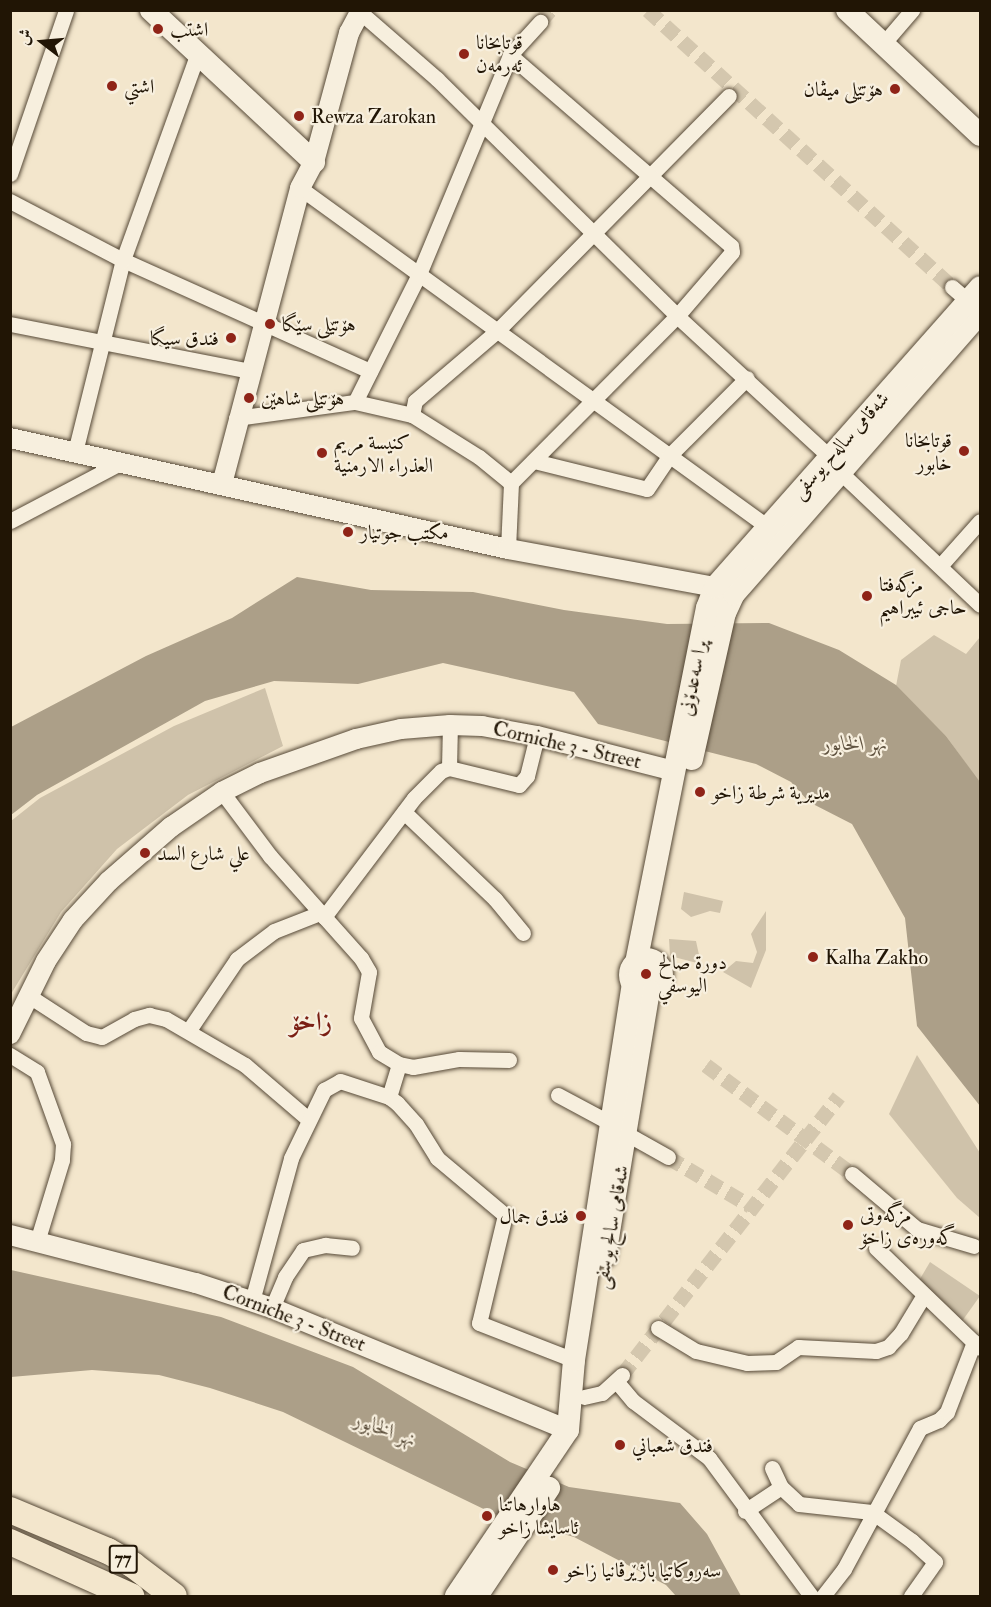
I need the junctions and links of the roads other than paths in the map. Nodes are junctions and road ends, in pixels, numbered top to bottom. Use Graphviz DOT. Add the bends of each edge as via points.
graph roads {
  1 [pos="66,10"];
  2 [pos="151,10"];
  3 [pos="847,10"];
  4 [pos="912,10"];
  5 [pos="361,11"];
  6 [pos="540,22"];
  7 [pos="883,44"];
  8 [pos="510,55"];
  9 [pos="197,56"];
  10 [pos="729,96"];
  11 [pos="484,127"];
  12 [pos="981,135"];
  13 [pos="314,162"];
  14 [pos="10,174"];
  15 [pos="650,178"];
  16 [pos="300,188"];
  17 [pos="10,201"];
  18 [pos="593,234"];
  19 [pos="123,260"];
  20 [pos="419,274"];
  21 [pos="974,302"];
  22 [pos="677,316"];
  23 [pos="263,320"];
  24 [pos="10,324"];
  25 [pos="497,331"];
  26 [pos="104,342"];
  27 [pos="249,371"];
  28 [pos="370,371"];
  29 [pos="747,378"];
  30 [pos="355,402"];
  31 [pos="594,403"];
  32 [pos="412,416"];
  33 [pos="236,418"];
  34 [pos="10,438"];
  35 [pos="75,452"];
  36 [pos="669,456"];
  37 [pos="534,461"];
  38 [pos="118,464"];
  39 [pos="835,464"];
  40 [pos="512,483"];
  41 [pos="222,484"];
  42 [pos="10,521"];
  43 [pos="981,521"];
  44 [pos="768,527"];
  45 [pos="508,549"];
  46 [pos="940,566"];
  47 [pos="716,603"];
  48 [pos="981,604"];
  49 [pos="450,725"];
  50 [pos="537,736"];
  51 [pos="686,749"];
  52 [pos="449,768"];
  53 [pos="674,771"];
  54 [pos="222,792"];
  55 [pos="404,812"];
  56 [pos="322,915"];
  57 [pos="524,933"];
  58 [pos="642,975"];
  59 [pos="29,996"];
  60 [pos="189,1030"];
  61 [pos="10,1034"];
  62 [pos="10,1055"];
  63 [pos="509,1060"];
  64 [pos="399,1064"];
  65 [pos="558,1095"];
  66 [pos="388,1097"];
  67 [pos="308,1119"];
  68 [pos="619,1128"];
  69 [pos="668,1157"];
  70 [pos="852,1174"];
  71 [pos="10,1235"];
  72 [pos="37,1242"];
  73 [pos="974,1246"];
  74 [pos="352,1248"];
  75 [pos="876,1248"];
  76 [pos="924,1295"];
  77 [pos="252,1301"];
  78 [pos="272,1308"];
  79 [pos="658,1328"];
  80 [pos="977,1345"];
  81 [pos="574,1360"];
  82 [pos="584,1397"];
  83 [pos="564,1447"];
  84 [pos="772,1468"];
  85 [pos="781,1488"];
  86 [pos="10,1510"];
  87 [pos="746,1511"];
  88 [pos="872,1512"];
  89 [pos="10,1542"];
  90 [pos="478,1585"];
  91 [pos="131,1596"];
  92 [pos="174,1596"];
  93 [pos="456,1596"];
  94 [pos="811,1596"];
  95 [pos="823,1596"];
  96 [pos="911,1596"];
  1 -- 14 [label="street"];
  2 -- 9 [label="main road"];
  3 -- 7 [label="main road"];
  4 -- 7 [label="street"];
  5 -- 11 [label="street"];
  5 -- 13 [label="street" via="349,33"];
  6 -- 8 [label="street"];
  7 -- 12 [label="main road"];
  8 -- 11 [label="street"];
  8 -- 15 [label="street"];
  9 -- 13 [label="main road"];
  9 -- 19 [label="street"];
  10 -- 15 [label="street"];
  11 -- 18 [label="street"];
  11 -- 20 [label="street"];
  13 -- 16 [label="street"];
  15 -- 18 [label="street"];
  15 -- 22 [label="street" via="730,246 732,252"];
  16 -- 20 [label="street"];
  16 -- 23 [label="street"];
  17 -- 19 [label="street"];
  18 -- 22 [label="street"];
  18 -- 25 [label="street"];
  19 -- 23 [label="street"];
  19 -- 26 [label="street"];
  20 -- 25 [label="street"];
  20 -- 28 [label="street"];
  21 -- 39 [label="main road, شەقامی سالەح یوسفی"];
  22 -- 29 [label="street"];
  22 -- 31 [label="street"];
  23 -- 27 [label="street"];
  23 -- 28 [label="street"];
  24 -- 26 [label="street"];
  25 -- 31 [label="street"];
  25 -- 32 [label="street" via="415,401"];
  26 -- 27 [label="street"];
  26 -- 35 [label="street"];
  27 -- 33 [label="street"];
  28 -- 30 [label="street"];
  29 -- 36 [label="street"];
  29 -- 39 [label="street"];
  30 -- 32 [label="street"];
  30 -- 33 [label="street"];
  31 -- 36 [label="street"];
  31 -- 37 [label="street"];
  32 -- 40 [label="street" via="479,457"];
  33 -- 41 [label="street"];
  34 -- 35 [label="street"];
  35 -- 38 [label="street"];
  36 -- 37 [label="street" via="647,489"];
  36 -- 44 [label="street"];
  37 -- 40 [label="street"];
  38 -- 41 [label="street"];
  38 -- 42 [label="street"];
  39 -- 44 [label="main road, شەقامی سالەح یوسفی"];
  39 -- 46 [label="street"];
  39 -- 47 [label="main road, شەقامی سالەح یوسفی" via="740,585"];
  40 -- 45 [label="street"];
  41 -- 45 [label="street"];
  43 -- 46 [label="street"];
  44 -- 47 [label="main road, شەقامی سالەح یوسفی"];
  45 -- 47 [label="street"];
  46 -- 48 [label="street"];
  47 -- 51 [label="main road, پرا سەعدۆنی"];
  49 -- 50 [label="street, Corniche 3 - Street"];
  49 -- 52 [label="street"];
  49 -- 54 [label="street, Corniche 3 - Street" via="401,729 356,739 260,773"];
  50 -- 52 [label="street" via="527,776 519,785"];
  50 -- 53 [label="street, Corniche 3 - Street"];
  51 -- 53 [label="main road, شەقامی سالح یوسفی"];
  51 -- 58 [label="main road, شەقامی سالح یوسفی"];
  52 -- 55 [label="street" via="441,771"];
  53 -- 58 [label="main road, شەقامی سالح یوسفی"];
  54 -- 56 [label="street" via="270,856"];
  54 -- 59 [label="street, Corniche 3 - Street" via="171,827 109,881 73,920"];
  55 -- 56 [label="street"];
  55 -- 57 [label="street" via="495,898"];
  56 -- 60 [label="street" via="274,931 237,959"];
  56 -- 64 [label="street" via="369,972 362,1025 379,1052"];
  58 -- 68 [label="main road, شەقامی سالح یوسفی"];
  59 -- 60 [label="street" via="86,1033 102,1037 134,1019 149,1016"];
  59 -- 61 [label="street, Corniche 3 - Street"];
  60 -- 67 [label="street" via="245,1065"];
  62 -- 72 [label="street" via="37,1072 63,1144 62,1160"];
  63 -- 64 [label="street" via="459,1059 427,1066"];
  64 -- 66 [label="street"];
  65 -- 68 [label="street"];
  66 -- 67 [label="street" via="332,1082"];
  66 -- 81 [label="street" via="416,1124 437,1158 505,1215 479,1323"];
  67 -- 77 [label="street" via="288,1168"];
  68 -- 69 [label="street"];
  68 -- 81 [label="main road, شەقامی سالح یوسفی"];
  68 -- 82 [label="main road, شەقامی سالح یوسفی"];
  70 -- 73 [label="street" via="916,1229"];
  71 -- 72 [label="street, Corniche 3 - Street"];
  72 -- 77 [label="street, Corniche 3 - Street" via="196,1282"];
  74 -- 78 [label="street" via="325,1245 303,1250 285,1277"];
  75 -- 76 [label="street"];
  76 -- 79 [label="street" via="901,1333 888,1347 876,1351 798,1347 776,1362 747,1363 696,1352"];
  76 -- 80 [label="street"];
  77 -- 78 [label="street, Corniche 3 - Street"];
  78 -- 83 [label="street, Corniche 3 - Street"];
  80 -- 88 [label="street" via="947,1412 920,1428"];
  81 -- 83 [label="main road, شەقامی سالح یوسفی"];
  82 -- 83 [label="main road, شەقامی سالح یوسفی" via="581,1431"];
  82 -- 87 [label="street" via="602,1392 619,1379 633,1401 710,1458"];
  83 -- 90 [label="main road"];
  84 -- 85 [label="street"];
  85 -- 87 [label="street"];
  85 -- 88 [label="street" via="800,1504"];
  86 -- 92 [label="highway, 77" via="125,1560"];
  87 -- 94 [label="street"];
  88 -- 95 [label="street" via="844,1569"];
  88 -- 96 [label="street" via="935,1562"];
  89 -- 91 [label="highway, 77"];
  90 -- 93 [label="main road"];
}
